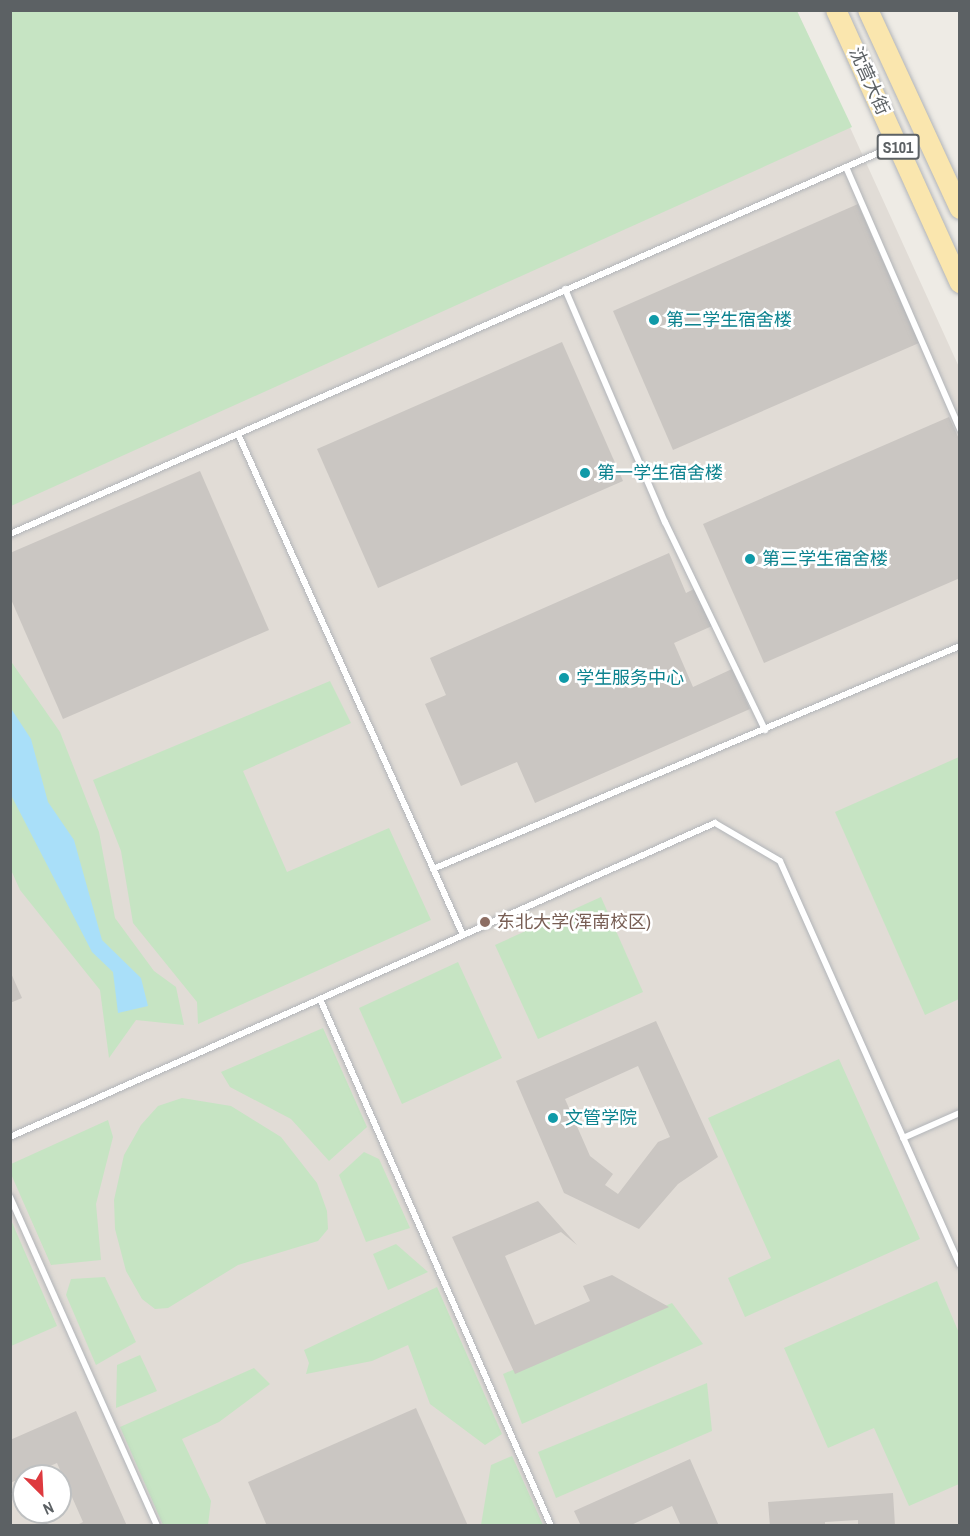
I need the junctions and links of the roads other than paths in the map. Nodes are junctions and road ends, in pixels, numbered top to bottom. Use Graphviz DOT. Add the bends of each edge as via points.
graph roads {
  1 [pos="836,10"];
  2 [pos="868,10"];
  3 [pos="897,144"];
  4 [pos="846,167"];
  5 [pos="960,208"];
  6 [pos="960,283"];
  7 [pos="565,289"];
  8 [pos="960,429"];
  9 [pos="238,434"];
  10 [pos="10,534"];
  11 [pos="960,646"];
  12 [pos="765,730"];
  13 [pos="433,868"];
  14 [pos="463,935"];
  15 [pos="320,999"];
  16 [pos="960,1113"];
  17 [pos="10,1137"];
  18 [pos="903,1138"];
  19 [pos="10,1197"];
  20 [pos="957,1254"];
  21 [pos="960,1265"];
  22 [pos="157,1526"];
  23 [pos="550,1526"];
  1 -- 3 [label="main road, 沈营大街 / S101"];
  2 -- 5 [label="main road, 沈营大街 / S101"];
  3 -- 4 [label="lane"];
  3 -- 6 [label="main road, 沈营大街 / S101"];
  4 -- 7 [label="lane"];
  4 -- 8 [label="lane"];
  7 -- 9 [label="lane"];
  7 -- 12 [label="lane" via="665,522"];
  9 -- 10 [label="lane"];
  9 -- 13 [label="lane"];
  11 -- 12 [label="lane"];
  12 -- 13 [label="lane"];
  13 -- 14 [label="lane"];
  14 -- 15 [label="lane"];
  14 -- 18 [label="lane" via="715,823 780,861"];
  15 -- 17 [label="lane"];
  15 -- 23 [label="lane"];
  16 -- 18 [label="lane"];
  18 -- 20 [label="lane"];
  19 -- 22 [label="lane"];
  20 -- 21 [label="lane"];
}
